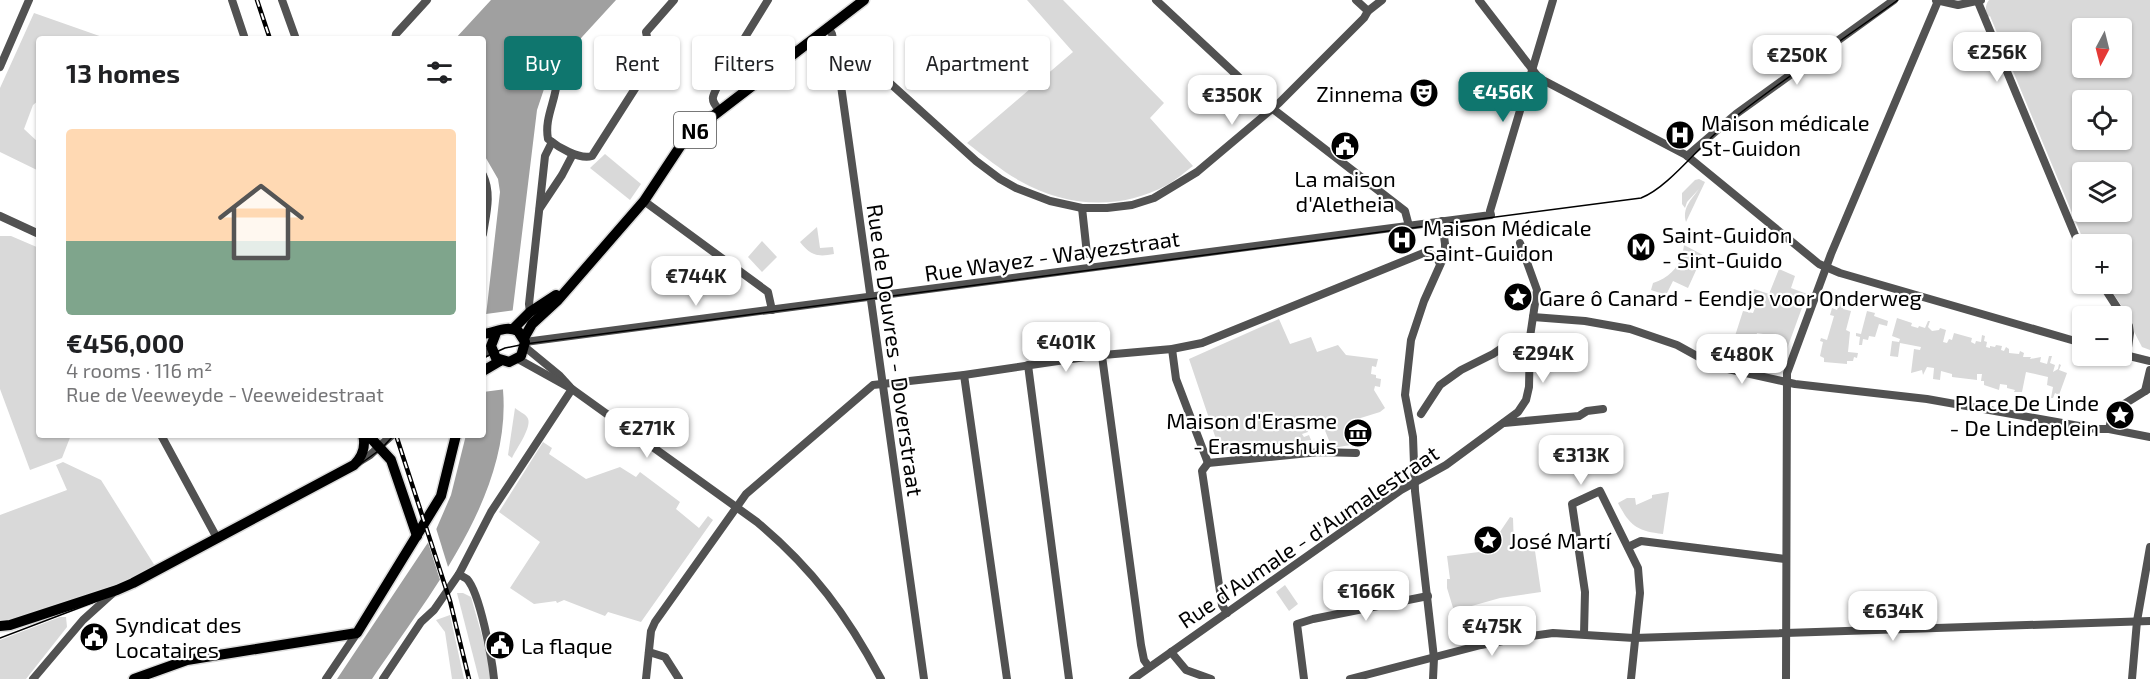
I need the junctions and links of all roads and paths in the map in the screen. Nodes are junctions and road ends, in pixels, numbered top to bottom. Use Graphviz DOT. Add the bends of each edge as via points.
graph roads {
  1 [pos="29,0"];
  2 [pos="232,0"];
  3 [pos="282,0"];
  4 [pos="427,0"];
  5 [pos="674,0"];
  6 [pos="768,0"];
  7 [pos="1156,0"];
  8 [pos="1356,0"];
  9 [pos="1382,0"];
  10 [pos="1479,0"];
  11 [pos="1553,0"];
  12 [pos="1894,0"];
  13 [pos="1937,1"];
  14 [pos="1980,1"];
  15 [pos="857,2"];
  16 [pos="1370,6"];
  17 [pos="828,27"];
  18 [pos="244,36"];
  19 [pos="295,36"];
  20 [pos="396,36"];
  21 [pos="832,36"];
  22 [pos="0,67"];
  23 [pos="1533,69"];
  24 [pos="893,86"];
  25 [pos="555,90"];
  26 [pos="842,90"];
  27 [pos="1273,109"];
  28 [pos="719,110"];
  29 [pos="552,142"];
  30 [pos="573,154"];
  31 [pos="1687,156"];
  32 [pos="486,181"];
  33 [pos="644,201"];
  34 [pos="540,208"];
  35 [pos="1082,208"];
  36 [pos="0,216"];
  37 [pos="486,216"];
  38 [pos="1442,221"];
  39 [pos="1409,226"];
  40 [pos="36,233"];
  41 [pos="2075,234"];
  42 [pos="1520,243"];
  43 [pos="1088,254"];
  44 [pos="1440,264"];
  45 [pos="1826,267"];
  46 [pos="565,290"];
  47 [pos="870,297"];
  48 [pos="772,310"];
  49 [pos="530,312"];
  50 [pos="1533,317"];
  51 [pos="496,333"];
  52 [pos="486,334"];
  53 [pos="520,337"];
  54 [pos="1530,338"];
  55 [pos="2072,339"];
  56 [pos="487,349"];
  57 [pos="1172,349"];
  58 [pos="1102,356"];
  59 [pos="2132,356"];
  60 [pos="510,360"];
  61 [pos="2150,361"];
  62 [pos="1028,365"];
  63 [pos="486,370"];
  64 [pos="2150,370"];
  65 [pos="964,375"];
  66 [pos="1786,381"];
  67 [pos="883,384"];
  68 [pos="572,389"];
  69 [pos="2147,389"];
  70 [pos="1603,409"];
  71 [pos="1421,414"];
  72 [pos="1504,423"];
  73 [pos="2109,429"];
  74 [pos="2150,437"];
  75 [pos="163,438"];
  76 [pos="363,438"];
  77 [pos="371,438"];
  78 [pos="389,438"];
  79 [pos="455,438"];
  80 [pos="379,448"];
  81 [pos="1356,453"];
  82 [pos="1208,463"];
  83 [pos="354,465"];
  84 [pos="1415,481"];
  85 [pos="736,508"];
  86 [pos="417,536"];
  87 [pos="217,538"];
  88 [pos="1628,547"];
  89 [pos="2150,547"];
  90 [pos="1785,559"];
  91 [pos="459,574"];
  92 [pos="117,590"];
  93 [pos="1428,597"];
  94 [pos="1227,613"];
  95 [pos="2138,621"];
  96 [pos="2150,621"];
  97 [pos="0,626"];
  98 [pos="357,633"];
  99 [pos="1786,633"];
  100 [pos="1584,634"];
  101 [pos="326,638"];
  102 [pos="1634,638"];
  103 [pos="345,650"];
  104 [pos="649,652"];
  105 [pos="1172,652"];
  106 [pos="1434,658"];
  107 [pos="1149,668"];
  108 [pos="33,679"];
  109 [pos="134,679"];
  110 [pos="326,679"];
  111 [pos="383,679"];
  112 [pos="494,679"];
  113 [pos="646,679"];
  114 [pos="679,679"];
  115 [pos="881,679"];
  116 [pos="924,679"];
  117 [pos="1007,679"];
  118 [pos="1069,679"];
  119 [pos="1133,679"];
  120 [pos="1211,679"];
  121 [pos="1304,679"];
  122 [pos="1350,679"];
  123 [pos="1433,679"];
  124 [pos="1631,679"];
  125 [pos="1786,679"];
  126 [pos="2132,679"];
  1 -- 22 [label="street"];
  2 -- 18 [label="street"];
  3 -- 19 [label="street"];
  4 -- 20 [label="street"];
  5 -- 30 [label="street" via="646,32 651,62 592,156"];
  6 -- 28 [label="street" via="713,98"];
  7 -- 27 [label="street"];
  8 -- 16 [label="street"];
  9 -- 16 [label="street"];
  10 -- 23 [label="street"];
  11 -- 23 [label="street"];
  12 -- 31 [label="street" via="1736,114"];
  13 -- 14 [label="street" via="1958,5"];
  13 -- 45 [label="street"];
  14 -- 41 [label="street"];
  15 -- 17 [label="main road, N6"];
  16 -- 27 [label="street" via="1364,18"];
  17 -- 21 [label="street, Rue de Douvres - Doverstraat"];
  17 -- 28 [label="main road, N6"];
  23 -- 31 [label="street" via="1539,78"];
  23 -- 38 [label="street, Rue Wayez - Wayezstraat" via="1491,215"];
  24 -- 35 [label="street" via="1000,179 1035,197"];
  25 -- 29 [label="street" via="546,131"];
  26 -- 47 [label="street, Rue de Douvres - Doverstraat"];
  27 -- 35 [label="street" via="1197,172 1163,194 1132,204"];
  27 -- 39 [label="street" via="1405,211"];
  28 -- 33 [label="main road, N6" via="687,136"];
  29 -- 30 [label="street"];
  29 -- 34 [label="street" via="545,156"];
  30 -- 34 [label="street"];
  31 -- 45 [label="street"];
  32 -- 37 [label="street"];
  33 -- 46 [label="main road, N6"];
  33 -- 48 [label="street" via="768,292"];
  34 -- 49 [label="street"];
  35 -- 43 [label="street"];
  36 -- 40 [label="street"];
  38 -- 39 [label="street, Rue Wayez - Wayezstraat"];
  38 -- 44 [label="street" via="1445,244"];
  39 -- 47 [label="street, Rue Wayez - Wayezstraat"];
  42 -- 50 [label="street" via="1537,290"];
  44 -- 57 [label="street" via="1426,252 1202,342"];
  44 -- 84 [label="street" via="1411,340 1407,370 1405,395 1413,437"];
  45 -- 55 [label="street"];
  45 -- 66 [label="street"];
  46 -- 49 [label="main road, N6"];
  46 -- 53 [label="main road, N6"];
  47 -- 48 [label="street, Rue Wayez - Wayezstraat"];
  47 -- 67 [label="street, Rue de Douvres - Doverstraat"];
  48 -- 53 [label="street, Rue Wayez - Wayezstraat"];
  49 -- 53 [label="main road, N6"];
  50 -- 54 [label="street"];
  50 -- 66 [label="street" via="1630,329 1728,369"];
  51 -- 52 [label="main road"];
  51 -- 53 [label="main road" via="504,328"];
  51 -- 56 [label="main road"];
  53 -- 60 [label="main road, N6"];
  53 -- 68 [label="street"];
  54 -- 71 [label="street" via="1515,339 1461,370 1440,385"];
  54 -- 72 [label="street, Rue d'Aumale - d'Aumalestraat" via="1526,400"];
  56 -- 60 [label="main road"];
  57 -- 58 [label="street"];
  57 -- 82 [label="street" via="1176,379"];
  58 -- 62 [label="street"];
  58 -- 107 [label="street" via="1141,645"];
  59 -- 61 [label="street"];
  60 -- 63 [label="main road, N6"];
  60 -- 68 [label="street"];
  62 -- 65 [label="street"];
  62 -- 118 [label="street"];
  64 -- 69 [label="street"];
  65 -- 67 [label="street"];
  65 -- 117 [label="street"];
  66 -- 73 [label="street"];
  66 -- 90 [label="street"];
  67 -- 85 [label="street" via="867,389 753,487"];
  67 -- 116 [label="street, Rue de Douvres - Doverstraat"];
  68 -- 85 [label="street"];
  68 -- 91 [label="street" via="491,512"];
  69 -- 73 [label="street" via="2113,411"];
  70 -- 72 [label="street" via="1572,417"];
  72 -- 84 [label="street, Rue d'Aumale - d'Aumalestraat" via="1432,474"];
  73 -- 74 [label="street"];
  75 -- 87 [label="street"];
  76 -- 83 [label="main road" via="362,454"];
  77 -- 80 [label="main road"];
  78 -- 80 [label="street"];
  79 -- 86 [label="main road" via="441,496"];
  80 -- 83 [label="street"];
  80 -- 86 [label="main road" via="391,460"];
  81 -- 82 [label="street" via="1319,452"];
  82 -- 94 [label="street" via="1202,471 1222,605"];
  83 -- 87 [label="main road"];
  84 -- 93 [label="street"];
  84 -- 94 [label="street, Rue d'Aumale - d'Aumalestraat"];
  85 -- 104 [label="street" via="655,622"];
  85 -- 115 [label="street" via="780,542 827,592"];
  86 -- 98 [label="main road"];
  87 -- 92 [label="main road"];
  88 -- 90 [label="street" via="1641,541"];
  88 -- 100 [label="street" via="1600,491 1572,504 1585,592"];
  88 -- 102 [label="street" via="1638,568 1640,593"];
  89 -- 95 [label="street"];
  90 -- 99 [label="street"];
  91 -- 111 [label="street"];
  91 -- 112 [label="street" via="467,579 475,597"];
  92 -- 97 [label="main road"];
  92 -- 108 [label="street" via="83,620"];
  93 -- 106 [label="street"];
  93 -- 121 [label="street" via="1297,624"];
  94 -- 105 [label="street, Rue d'Aumale - d'Aumalestraat"];
  95 -- 96 [label="street"];
  95 -- 99 [label="street"];
  95 -- 126 [label="street"];
  98 -- 101 [label="main road"];
  98 -- 103 [label="street"];
  99 -- 102 [label="street"];
  99 -- 125 [label="street"];
  100 -- 102 [label="street"];
  100 -- 106 [label="street" via="1524,637"];
  101 -- 103 [label="street" via="339,641"];
  101 -- 109 [label="main road" via="187,660"];
  102 -- 124 [label="street"];
  103 -- 110 [label="street"];
  104 -- 113 [label="street"];
  104 -- 114 [label="street" via="665,657"];
  105 -- 107 [label="street, Rue d'Aumale - d'Aumalestraat"];
  105 -- 120 [label="street" via="1186,670"];
  106 -- 122 [label="street"];
  106 -- 123 [label="street"];
  107 -- 119 [label="street, Rue d'Aumale - d'Aumalestraat"];
}
